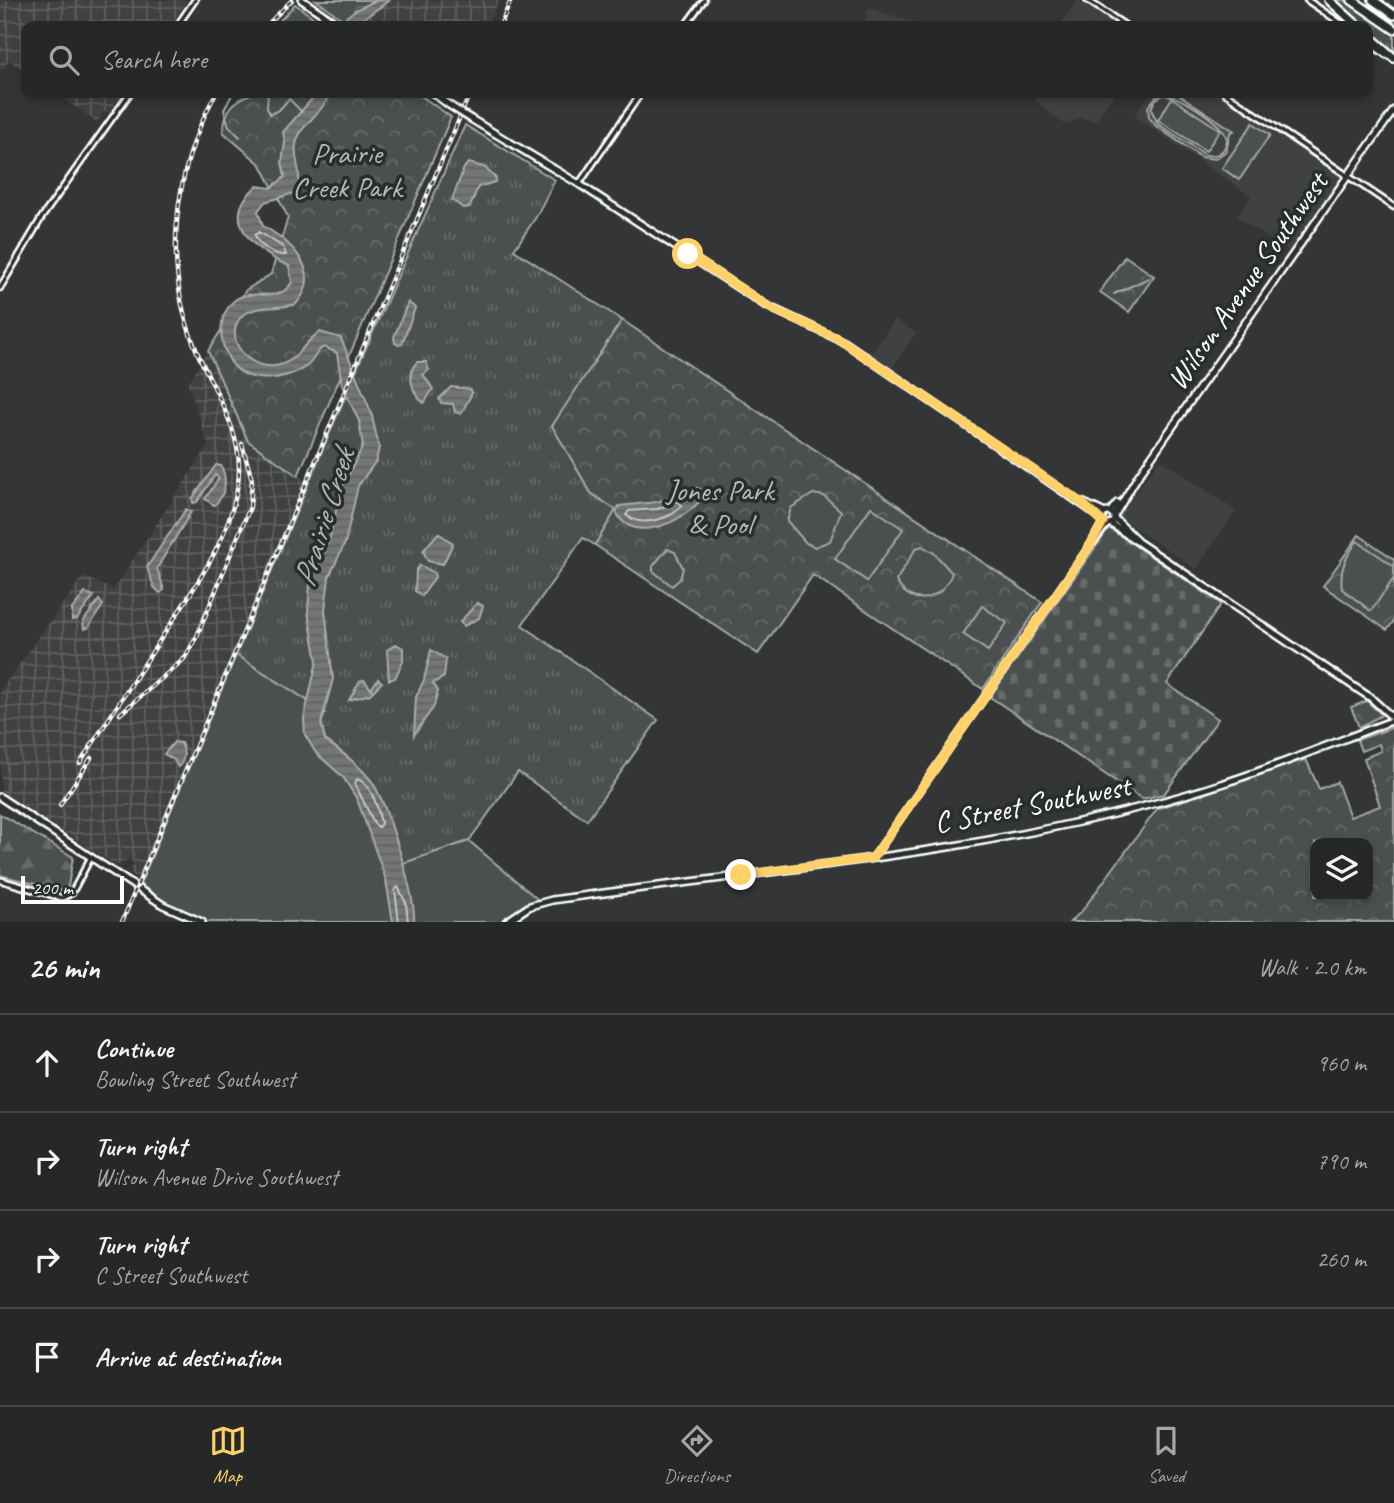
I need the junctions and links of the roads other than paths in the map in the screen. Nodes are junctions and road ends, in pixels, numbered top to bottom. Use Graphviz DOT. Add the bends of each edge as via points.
graph roads {
  1 [pos="195,0"];
  2 [pos="302,0"];
  3 [pos="704,0"];
  4 [pos="1087,0"];
  5 [pos="1307,0"];
  6 [pos="1329,0"];
  7 [pos="1352,0"];
  8 [pos="1373,0"];
  9 [pos="1394,15"];
  10 [pos="180,21"];
  11 [pos="332,21"];
  12 [pos="689,21"];
  13 [pos="1118,21"];
  14 [pos="1338,21"];
  15 [pos="1352,21"];
  16 [pos="1394,29"];
  17 [pos="1373,40"];
  18 [pos="1373,45"];
  19 [pos="1394,59"];
  20 [pos="126,98"];
  21 [pos="440,98"];
  22 [pos="638,98"];
  23 [pos="1233,98"];
  24 [pos="1394,110"];
  25 [pos="1349,175"];
  26 [pos="579,184"];
  27 [pos="1394,206"];
  28 [pos="0,288"];
  29 [pos="1108,519"];
  30 [pos="1394,720"];
  31 [pos="0,797"];
  32 [pos="91,857"];
  33 [pos="873,858"];
  34 [pos="0,880"];
  35 [pos="202,922"];
  36 [pos="506,922"];
  1 -- 10 [label="street"];
  2 -- 11 [label="main road"];
  3 -- 12 [label="street"];
  4 -- 13 [label="street"];
  5 -- 14 [label="street"];
  6 -- 15 [label="highway"];
  7 -- 16 [label="highway"];
  8 -- 9 [label="highway"];
  17 -- 19 [label="highway"];
  18 -- 19 [label="street"];
  20 -- 28 [label="street" via="48,209"];
  21 -- 26 [label="main road, bridge"];
  22 -- 26 [label="street"];
  23 -- 25 [label="street"];
  24 -- 25 [label="main road, Wilson Avenue Southwest"];
  25 -- 27 [label="street"];
  25 -- 29 [label="main road, Wilson Avenue Southwest"];
  26 -- 29 [label="main road" via="765,305 839,339"];
  29 -- 30 [label="main road" via="1371,698"];
  29 -- 33 [label="street"];
  30 -- 33 [label="main road, C Street Southwest" via="1186,795 1033,831"];
  31 -- 32 [label="main road"];
  32 -- 34 [label="street" via="73,891 62,898"];
  32 -- 35 [label="main road" via="167,908"];
  33 -- 36 [label="main road, C Street Southwest" via="552,900 530,906"];
}
